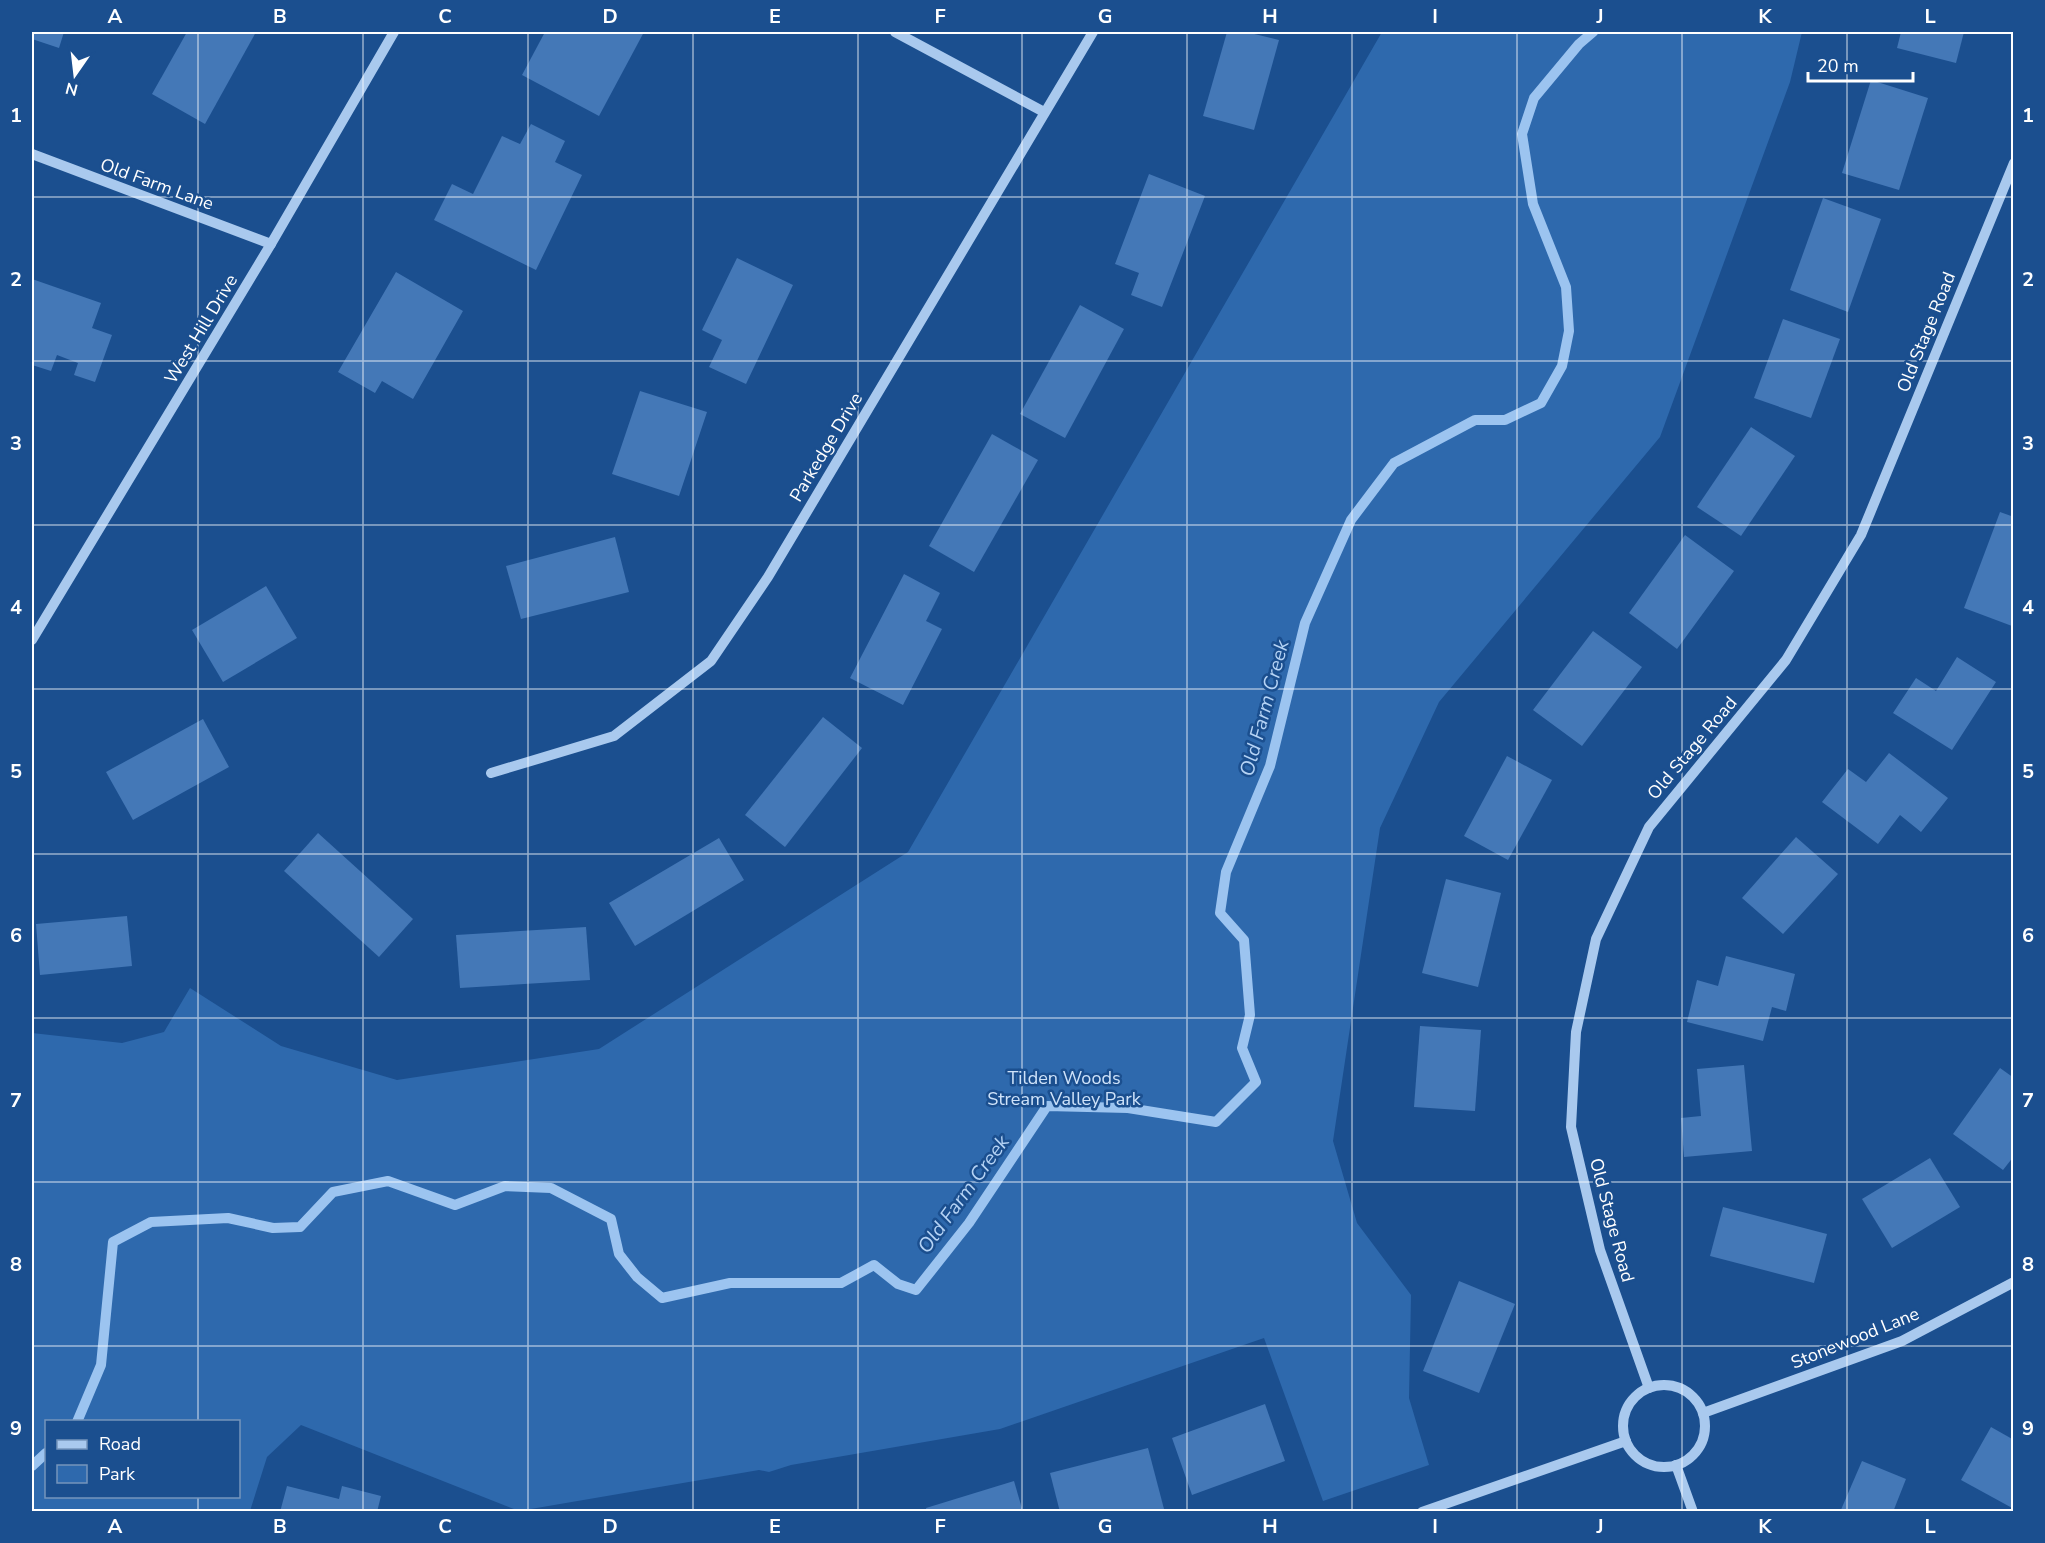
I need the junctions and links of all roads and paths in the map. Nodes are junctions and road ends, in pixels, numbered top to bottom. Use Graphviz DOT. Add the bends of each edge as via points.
graph roads {
  1 [pos="394,32"];
  2 [pos="895,32"];
  3 [pos="1093,32"];
  4 [pos="1044,112"];
  5 [pos="32,154"];
  6 [pos="2013,163"];
  7 [pos="271,244"];
  8 [pos="32,640"];
  9 [pos="491,773"];
  10 [pos="2013,1282"];
  11 [pos="1649,1388"];
  12 [pos="1703,1413"];
  13 [pos="1626,1441"];
  14 [pos="1676,1465"];
  15 [pos="1422,1512"];
  16 [pos="1693,1512"];
  1 -- 7 [label="street, West Hill Drive"];
  2 -- 4 [label="street"];
  3 -- 4 [label="street, Parkedge Drive"];
  4 -- 9 [label="street, Parkedge Drive" via="768,577 711,661 615,736"];
  5 -- 7 [label="street, Old Farm Lane"];
  6 -- 11 [label="street, Old Stage Road" via="1860,535 1786,660 1649,826 1596,939 1576,1032 1571,1126 1600,1250"];
  7 -- 8 [label="street, West Hill Drive"];
  10 -- 12 [label="street, Stonewood Lane" via="1902,1341"];
  11 -- 12 [label="street" via="1679,1388 1691,1395"];
  11 -- 13 [label="street" via="1638,1394 1623,1418"];
  12 -- 14 [label="street" via="1704,1434 1699,1448"];
  13 -- 14 [label="street" via="1637,1457 1649,1464"];
  13 -- 15 [label="street"];
  14 -- 16 [label="street"];
}
